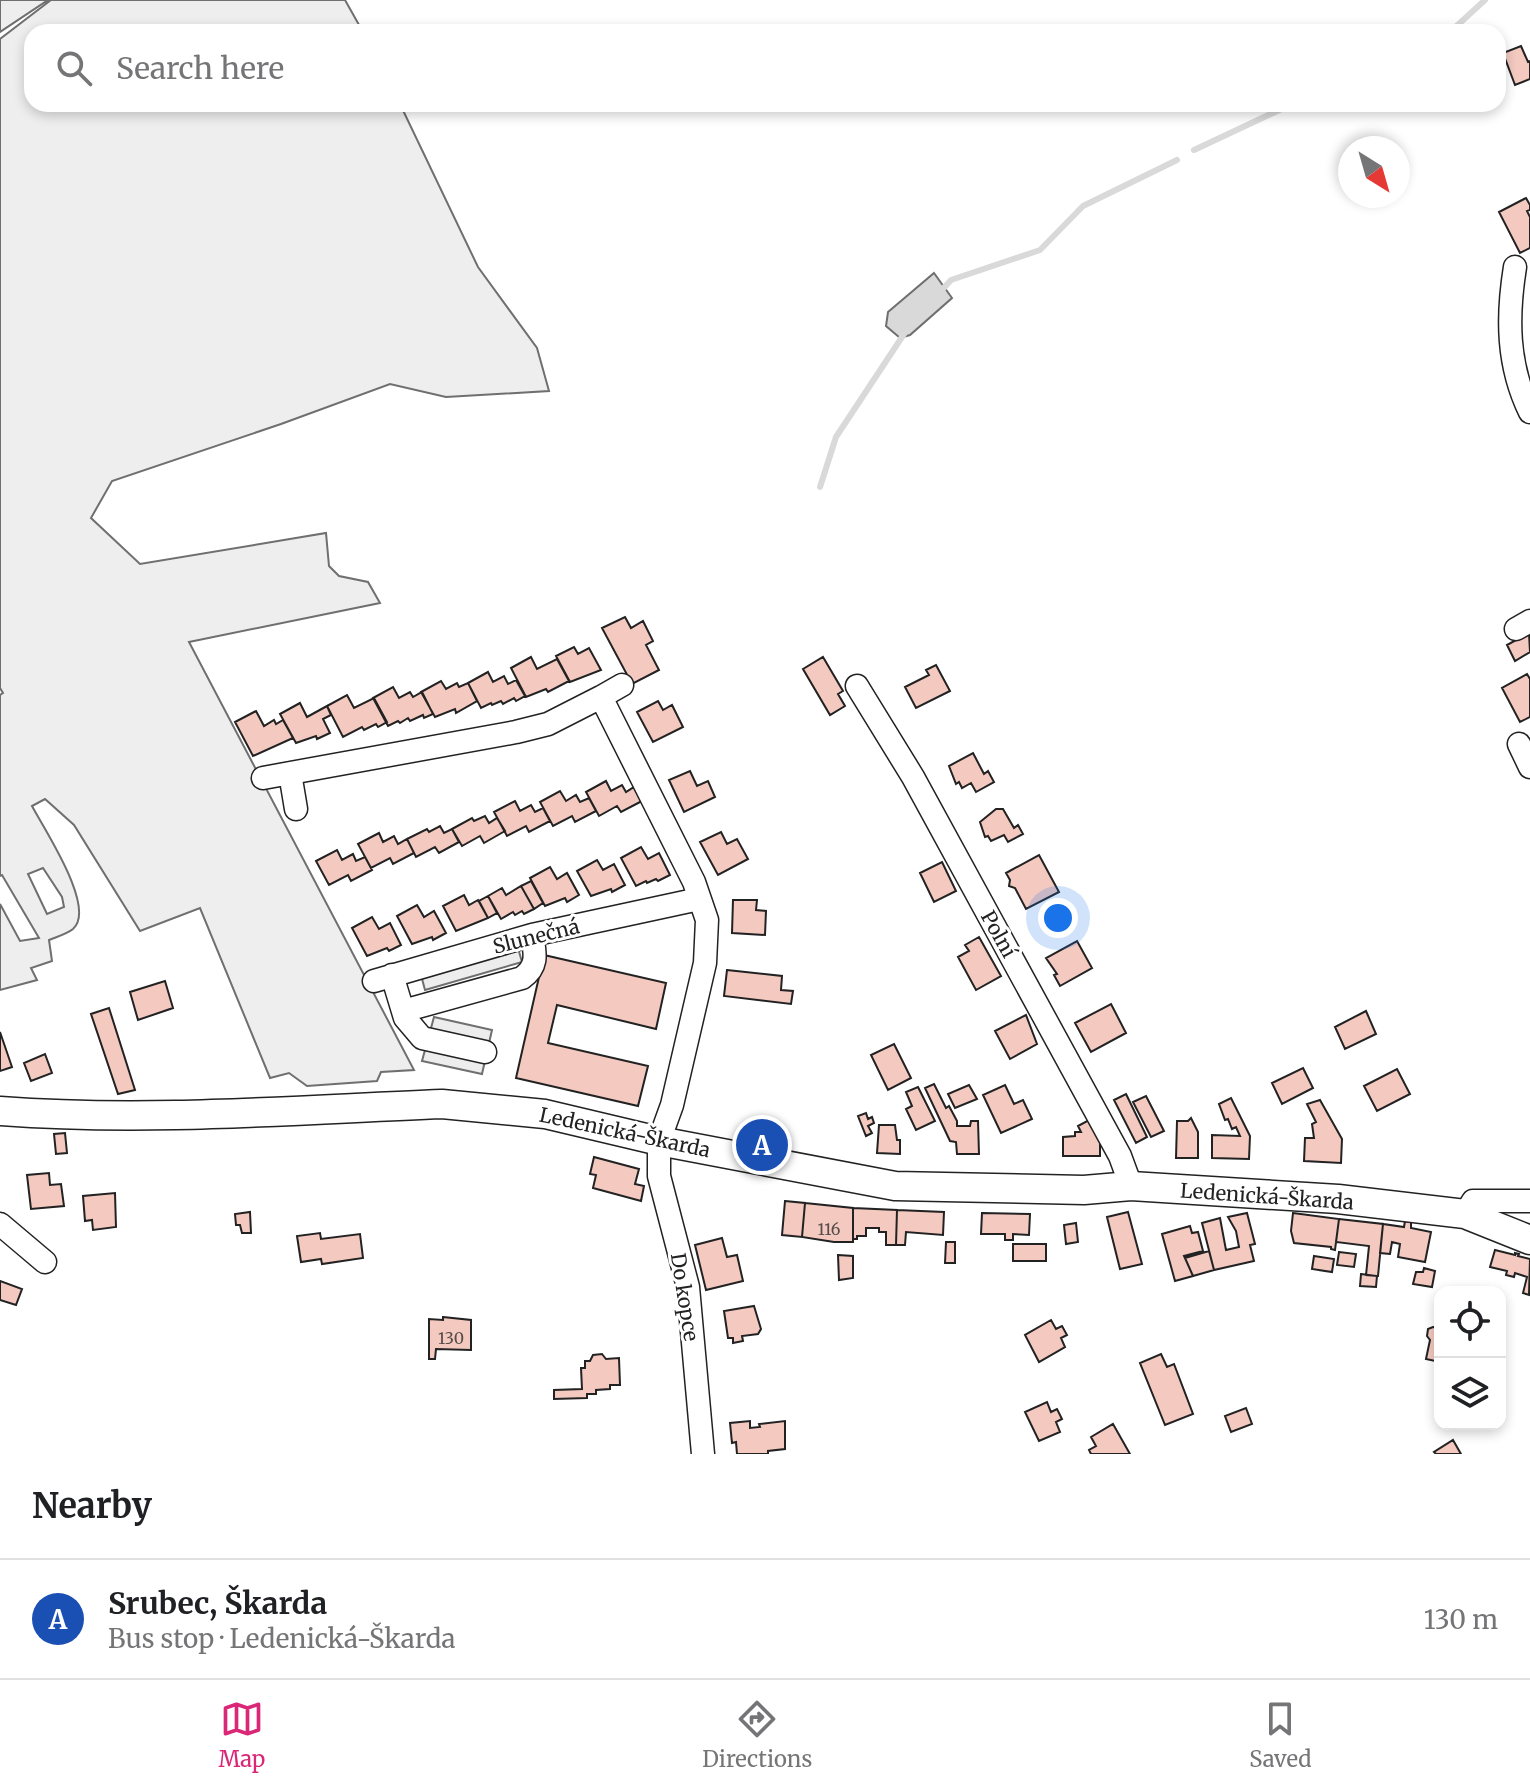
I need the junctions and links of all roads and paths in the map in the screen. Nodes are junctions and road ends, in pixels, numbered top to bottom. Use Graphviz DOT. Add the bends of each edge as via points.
graph roads {
  1 [pos="1515,267"];
  2 [pos="1530,412"];
  3 [pos="622,685"];
  4 [pos="857,686"];
  5 [pos="601,697"];
  6 [pos="1519,744"];
  7 [pos="1530,767"];
  8 [pos="290,773"];
  9 [pos="263,778"];
  10 [pos="296,809"];
  11 [pos="699,899"];
  12 [pos="532,935"];
  13 [pos="403,1011"];
  14 [pos="485,1052"];
  15 [pos="0,1111"];
  16 [pos="659,1141"];
  17 [pos="1131,1186"];
  18 [pos="1530,1201"];
  19 [pos="1465,1214"];
  20 [pos="0,1224"];
  21 [pos="1530,1240"];
  22 [pos="45,1262"];
  23 [pos="703,1454"];
  1 -- 2 [label="street" via="1510,354"];
  3 -- 5 [label="street"];
  4 -- 17 [label="street, Polní" via="936,819 1120,1156"];
  5 -- 8 [label="street" via="548,724"];
  5 -- 11 [label="street"];
  6 -- 7 [label="street"];
  8 -- 9 [label="street"];
  8 -- 10 [label="street"];
  11 -- 12 [label="street, Slunečná"];
  11 -- 16 [label="street" via="707,920 705,963"];
  12 -- 13 [label="street" via="534,967 522,978"];
  12 -- 13 [label="street, Slunečná" via="383,978"];
  13 -- 14 [label="street" via="422,1038"];
  15 -- 16 [label="main road, Ledenická-Škarda" via="183,1115 442,1104 545,1114"];
  16 -- 17 [label="main road, Ledenická-Škarda" via="895,1186"];
  16 -- 23 [label="street, Do kopce" via="659,1176 688,1287"];
  17 -- 19 [label="main road, Ledenická-Škarda" via="1338,1199"];
  18 -- 19 [label="street" via="1473,1201"];
  19 -- 21 [label="main road, Ledenická-Škarda"];
  20 -- 22 [label="street"];
}
